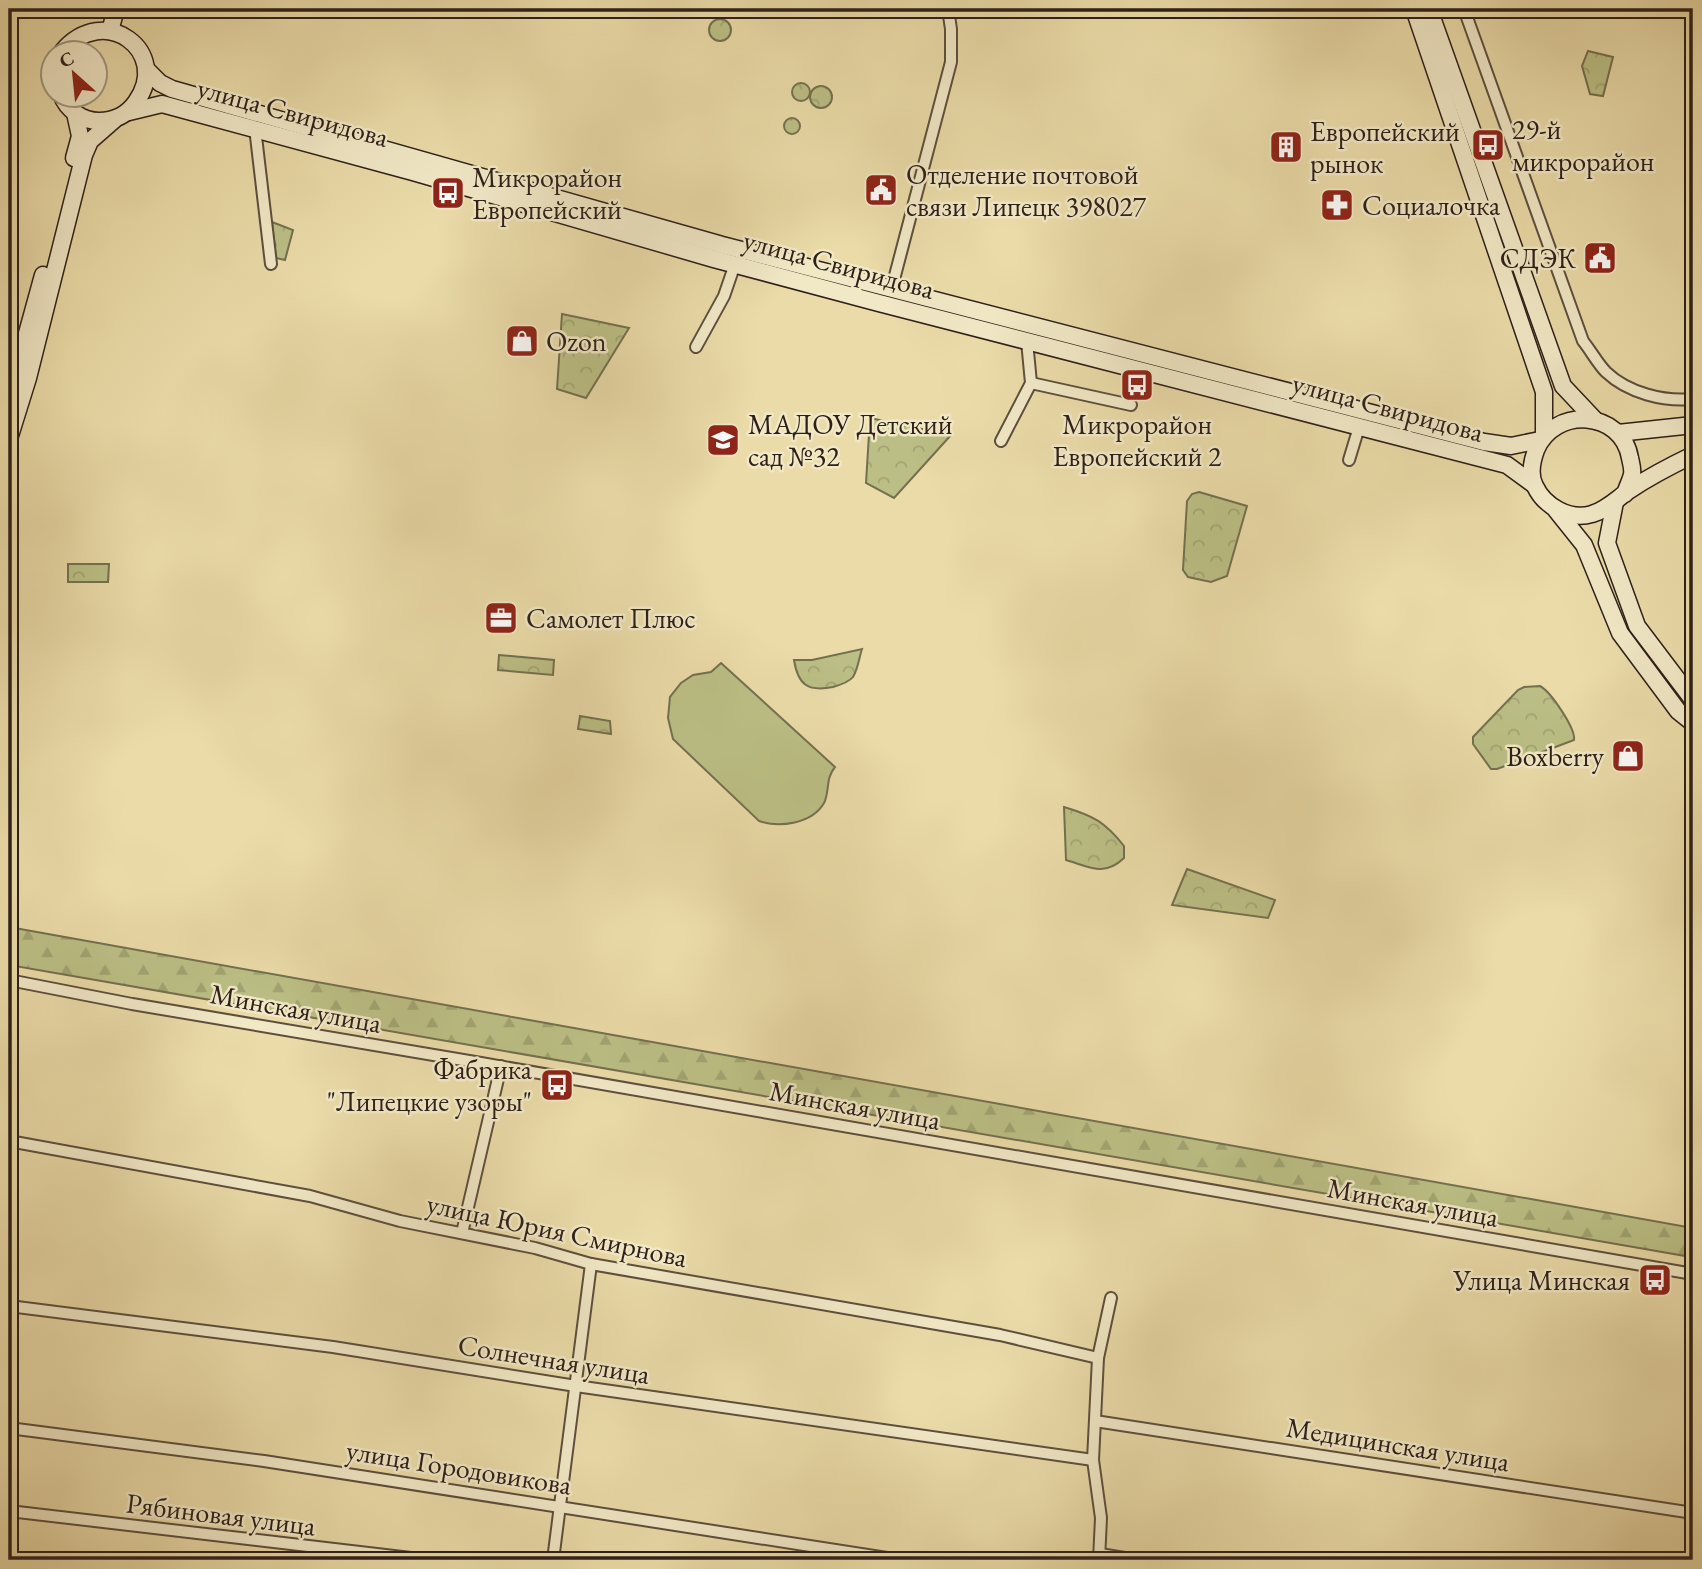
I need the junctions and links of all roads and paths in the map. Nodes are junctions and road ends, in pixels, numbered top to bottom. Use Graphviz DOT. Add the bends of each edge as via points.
graph roads {
  1 [pos="116,9"];
  2 [pos="948,9"];
  3 [pos="1414,9"];
  4 [pos="1429,9"];
  5 [pos="1464,9"];
  6 [pos="110,31"];
  7 [pos="77,38"];
  8 [pos="147,71"];
  9 [pos="70,108"];
  10 [pos="129,111"];
  11 [pos="75,113"];
  12 [pos="114,120"];
  13 [pos="255,128"];
  14 [pos="271,264"];
  15 [pos="735,264"];
  16 [pos="892,288"];
  17 [pos="1027,341"];
  18 [pos="696,347"];
  19 [pos="1031,383"];
  20 [pos="9,399"];
  21 [pos="1693,399"];
  22 [pos="1132,405"];
  23 [pos="1596,421"];
  24 [pos="1693,425"];
  25 [pos="1359,427"];
  26 [pos="1618,433"];
  27 [pos="1542,437"];
  28 [pos="9,439"];
  29 [pos="1001,441"];
  30 [pos="1693,455"];
  31 [pos="1349,460"];
  32 [pos="1533,484"];
  33 [pos="1620,498"];
  34 [pos="1555,508"];
  35 [pos="1693,700"];
  36 [pos="1693,723"];
  37 [pos="9,980"];
  38 [pos="502,1066"];
  39 [pos="9,1141"];
  40 [pos="462,1233"];
  41 [pos="591,1264"];
  42 [pos="1693,1274"];
  43 [pos="1111,1298"];
  44 [pos="9,1306"];
  45 [pos="1098,1358"];
  46 [pos="576,1386"];
  47 [pos="1095,1421"];
  48 [pos="9,1428"];
  49 [pos="1093,1460"];
  50 [pos="559,1506"];
  51 [pos="9,1511"];
  52 [pos="1693,1513"];
  53 [pos="1100,1557"];
  54 [pos="428,1560"];
  55 [pos="553,1560"];
  56 [pos="900,1560"];
  57 [pos="1137,1560"];
  1 -- 6 [label="street"];
  2 -- 16 [label="street" via="951,62"];
  3 -- 27 [label="street" via="1544,392"];
  4 -- 23 [label="street" via="1563,386"];
  5 -- 21 [label="street" via="1583,341 1606,372 1631,390"];
  6 -- 7 [label="street" via="95,30"];
  6 -- 8 [label="street" via="133,43"];
  8 -- 10 [label="street" via="141,95"];
  8 -- 16 [label="street, улица Свиридова" via="172,89 722,245"];
  9 -- 11 [label="street"];
  10 -- 12 [label="street"];
  10 -- 13 [label="street, улица Свиридова" via="162,104"];
  11 -- 12 [label="street" via="87,120"];
  11 -- 20 [label="street" via="80,136"];
  12 -- 28 [label="street" via="90,141 84,155 29,378"];
  13 -- 14 [label="street"];
  13 -- 15 [label="street, улица Свиридова"];
  15 -- 17 [label="street, улица Свиридова"];
  15 -- 18 [label="street" via="724,296"];
  16 -- 27 [label="street, улица Свиридова" via="1484,442 1511,446"];
  17 -- 19 [label="street"];
  17 -- 25 [label="street, улица Свиридова"];
  19 -- 22 [label="street"];
  19 -- 29 [label="street"];
  23 -- 26 [label="street"];
  23 -- 27 [label="street" via="1576,418"];
  24 -- 26 [label="street"];
  25 -- 31 [label="street"];
  25 -- 32 [label="street, улица Свиридова" via="1507,465"];
  26 -- 33 [label="street" via="1629,451 1633,472"];
  27 -- 32 [label="street" via="1531,461"];
  30 -- 33 [label="street" via="1658,471"];
  32 -- 34 [label="street"];
  33 -- 34 [label="street" via="1592,514 1574,516"];
  33 -- 35 [label="street" via="1606,543 1637,626"];
  34 -- 36 [label="street" via="1584,545 1620,633 1678,711"];
  37 -- 38 [label="street, Минская улица"];
  38 -- 40 [label="street"];
  38 -- 42 [label="street, Минская улица"];
  39 -- 40 [label="street, улица Юрия Смирнова" via="310,1196"];
  40 -- 41 [label="street, улица Юрия Смирнова"];
  41 -- 45 [label="street, улица Юрия Смирнова" via="1000,1335"];
  41 -- 46 [label="street"];
  43 -- 45 [label="street"];
  44 -- 46 [label="street, Солнечная улица" via="332,1347"];
  45 -- 47 [label="street"];
  46 -- 49 [label="street, Солнечная улица"];
  46 -- 50 [label="street"];
  47 -- 49 [label="street"];
  47 -- 52 [label="street, Медицинская улица"];
  48 -- 50 [label="street, улица Городовикова"];
  49 -- 53 [label="street" via="1101,1518"];
  50 -- 55 [label="street"];
  50 -- 56 [label="street, улица Городовикова"];
  51 -- 54 [label="street, Рябиновая улица"];
  53 -- 57 [label="street"];
}
